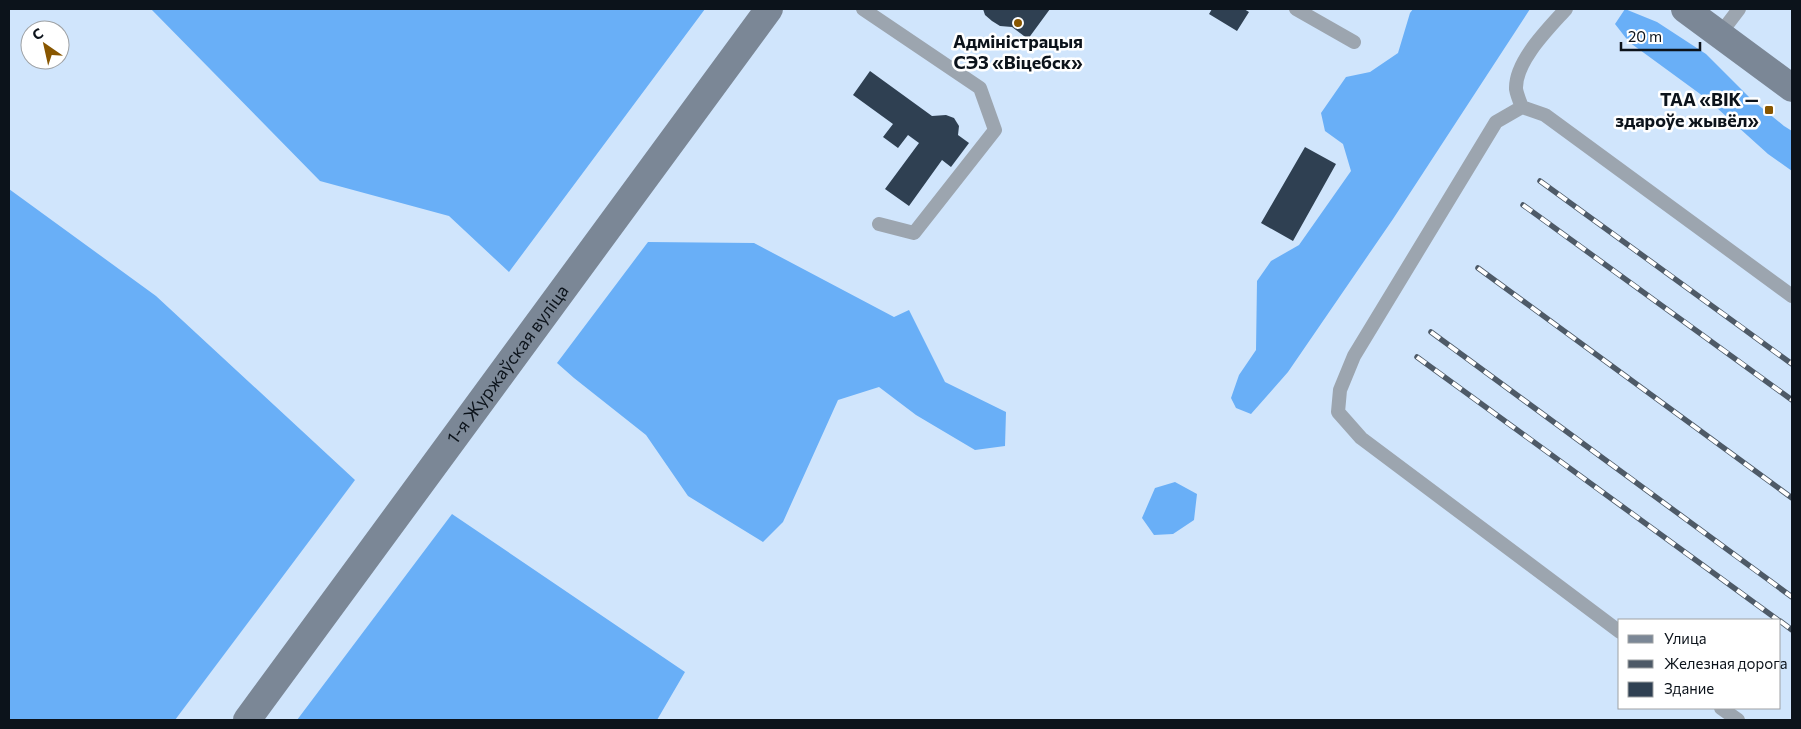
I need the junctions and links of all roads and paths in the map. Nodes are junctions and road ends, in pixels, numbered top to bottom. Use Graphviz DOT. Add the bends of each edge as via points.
graph roads {
  1 [pos="769,9"];
  2 [pos="863,9"];
  3 [pos="1296,9"];
  4 [pos="1566,9"];
  5 [pos="1685,9"];
  6 [pos="1739,9"];
  7 [pos="1720,34"];
  8 [pos="1354,42"];
  9 [pos="1792,88"];
  10 [pos="1522,108"];
  11 [pos="879,224"];
  12 [pos="1792,296"];
  13 [pos="1618,631"];
  14 [pos="1722,709"];
  15 [pos="247,720"];
  16 [pos="1738,720"];
  1 -- 15 [label="street, 1-я Журжаўская вуліца"];
  2 -- 11 [label="lane" via="980,88 995,130 914,233"];
  3 -- 8 [label="lane"];
  4 -- 10 [label="lane" via="1539,40 1518,73 1516,90"];
  5 -- 7 [label="street"];
  6 -- 7 [label="lane"];
  7 -- 9 [label="street"];
  10 -- 12 [label="lane" via="1545,115"];
  10 -- 13 [label="lane" via="1496,122 1354,356 1340,390 1338,412 1361,438"];
  14 -- 16 [label="lane"];
}
